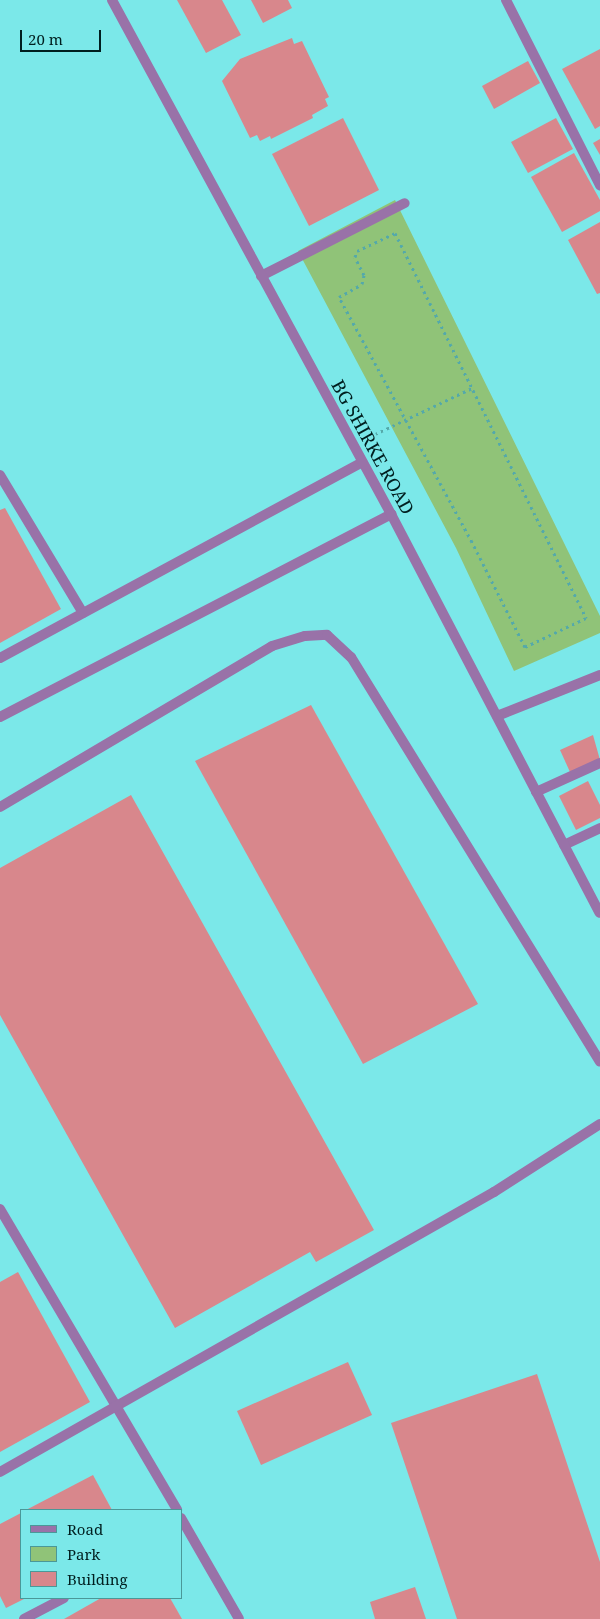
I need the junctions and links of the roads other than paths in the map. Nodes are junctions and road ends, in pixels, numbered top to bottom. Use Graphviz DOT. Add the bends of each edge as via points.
graph roads {
  1 [pos="112,0"];
  2 [pos="506,0"];
  3 [pos="600,185"];
  4 [pos="404,203"];
  5 [pos="261,276"];
  6 [pos="362,462"];
  7 [pos="0,475"];
  8 [pos="391,514"];
  9 [pos="83,613"];
  10 [pos="0,658"];
  11 [pos="600,675"];
  12 [pos="497,716"];
  13 [pos="0,717"];
  14 [pos="600,763"];
  15 [pos="536,792"];
  16 [pos="0,807"];
  17 [pos="600,828"];
  18 [pos="564,845"];
  19 [pos="600,913"];
  20 [pos="600,1062"];
  21 [pos="600,1124"];
  22 [pos="0,1209"];
  23 [pos="115,1407"];
  24 [pos="0,1472"];
  25 [pos="176,1509"];
  26 [pos="185,1532"];
  27 [pos="62,1599"];
  28 [pos="24,1619"];
  29 [pos="239,1619"];
  1 -- 5 [label="street, BG SHIRKE ROAD"];
  2 -- 3 [label="street"];
  4 -- 5 [label="street"];
  5 -- 6 [label="street, BG SHIRKE ROAD"];
  6 -- 8 [label="street, BG SHIRKE ROAD"];
  6 -- 9 [label="street"];
  7 -- 9 [label="street"];
  8 -- 12 [label="street, BG SHIRKE ROAD"];
  8 -- 13 [label="street"];
  9 -- 10 [label="street"];
  11 -- 12 [label="street"];
  12 -- 15 [label="street, BG SHIRKE ROAD"];
  14 -- 15 [label="street"];
  15 -- 18 [label="street, BG SHIRKE ROAD"];
  16 -- 20 [label="street" via="272,646 305,636 327,635 352,657"];
  17 -- 18 [label="street"];
  18 -- 19 [label="street, BG SHIRKE ROAD"];
  21 -- 23 [label="street" via="494,1192"];
  22 -- 23 [label="street"];
  23 -- 24 [label="street"];
  23 -- 25 [label="street"];
  26 -- 29 [label="street"];
  27 -- 28 [label="street"];
}
